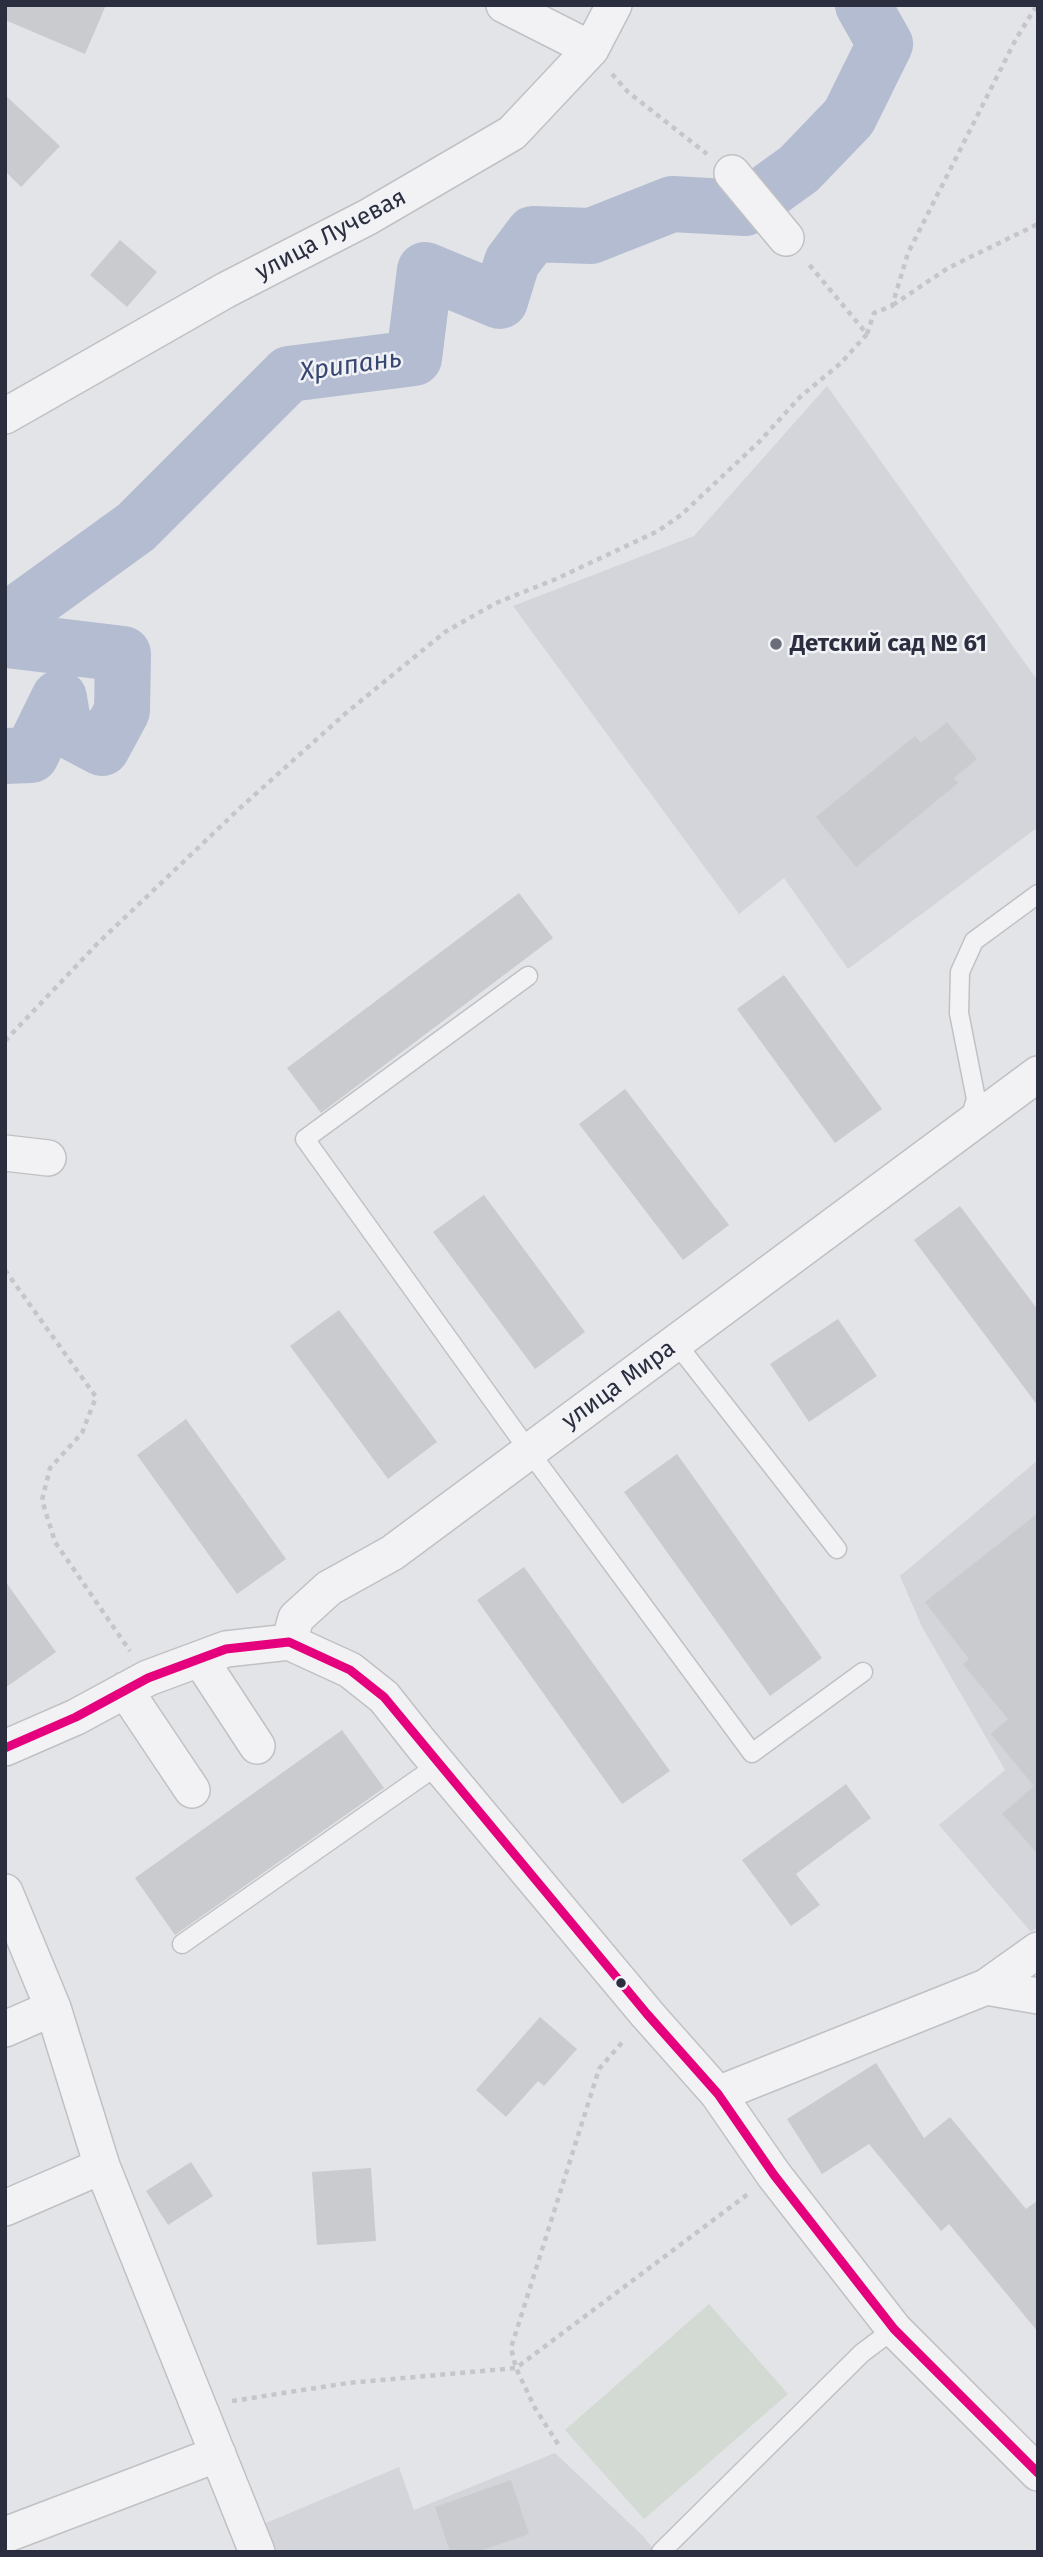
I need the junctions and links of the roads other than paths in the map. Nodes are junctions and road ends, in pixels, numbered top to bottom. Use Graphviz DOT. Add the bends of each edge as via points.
graph roads {
  1 [pos="504,5"];
  2 [pos="614,5"];
  3 [pos="591,49"];
  4 [pos="732,173"];
  5 [pos="786,238"];
  6 [pos="5,415"];
  7 [pos="1038,894"];
  8 [pos="528,975"];
  9 [pos="1038,1074"];
  10 [pos="965,1129"];
  11 [pos="5,1153"];
  12 [pos="48,1157"];
  13 [pos="676,1343"];
  14 [pos="529,1451"];
  15 [pos="838,1549"];
  16 [pos="289,1642"];
  17 [pos="200,1659"];
  18 [pos="863,1672"];
  19 [pos="137,1684"];
  20 [pos="257,1746"];
  21 [pos="5,1748"];
  22 [pos="438,1765"];
  23 [pos="192,1790"];
  24 [pos="5,1892"];
  25 [pos="182,1944"];
  26 [pos="1038,1950"];
  27 [pos="986,1987"];
  28 [pos="1038,1996"];
  29 [pos="53,2008"];
  30 [pos="5,2029"];
  31 [pos="718,2094"];
  32 [pos="103,2166"];
  33 [pos="5,2207"];
  34 [pos="894,2329"];
  35 [pos="218,2454"];
  36 [pos="1038,2473"];
  37 [pos="5,2535"];
  38 [pos="257,2552"];
  39 [pos="661,2552"];
  1 -- 3 [label="street"];
  2 -- 3 [label="street, улица Лучевая"];
  3 -- 6 [label="street, улица Лучевая" via="512,134"];
  4 -- 5 [label="street"];
  7 -- 10 [label="lane" via="974,941 960,972 958,1013 976,1099"];
  8 -- 14 [label="lane" via="305,1139"];
  9 -- 10 [label="street, улица Мира"];
  10 -- 13 [label="street, улица Мира"];
  11 -- 12 [label="street"];
  13 -- 14 [label="street, улица Мира"];
  13 -- 15 [label="lane"];
  14 -- 16 [label="street, улица Мира" via="392,1553 329,1588 296,1618"];
  14 -- 18 [label="lane" via="751,1753"];
  16 -- 17 [label="street" via="226,1649"];
  16 -- 22 [label="street" via="350,1670 384,1697"];
  17 -- 19 [label="street"];
  17 -- 20 [label="street"];
  19 -- 21 [label="street"];
  19 -- 23 [label="street"];
  22 -- 25 [label="lane"];
  22 -- 31 [label="street"];
  24 -- 29 [label="street"];
  26 -- 27 [label="street"];
  27 -- 28 [label="street"];
  27 -- 31 [label="street"];
  29 -- 30 [label="street"];
  29 -- 32 [label="street"];
  31 -- 34 [label="street" via="774,2175"];
  32 -- 33 [label="street"];
  32 -- 35 [label="street"];
  34 -- 36 [label="street"];
  34 -- 39 [label="lane" via="862,2353"];
  35 -- 37 [label="street"];
  35 -- 38 [label="street"];
}
